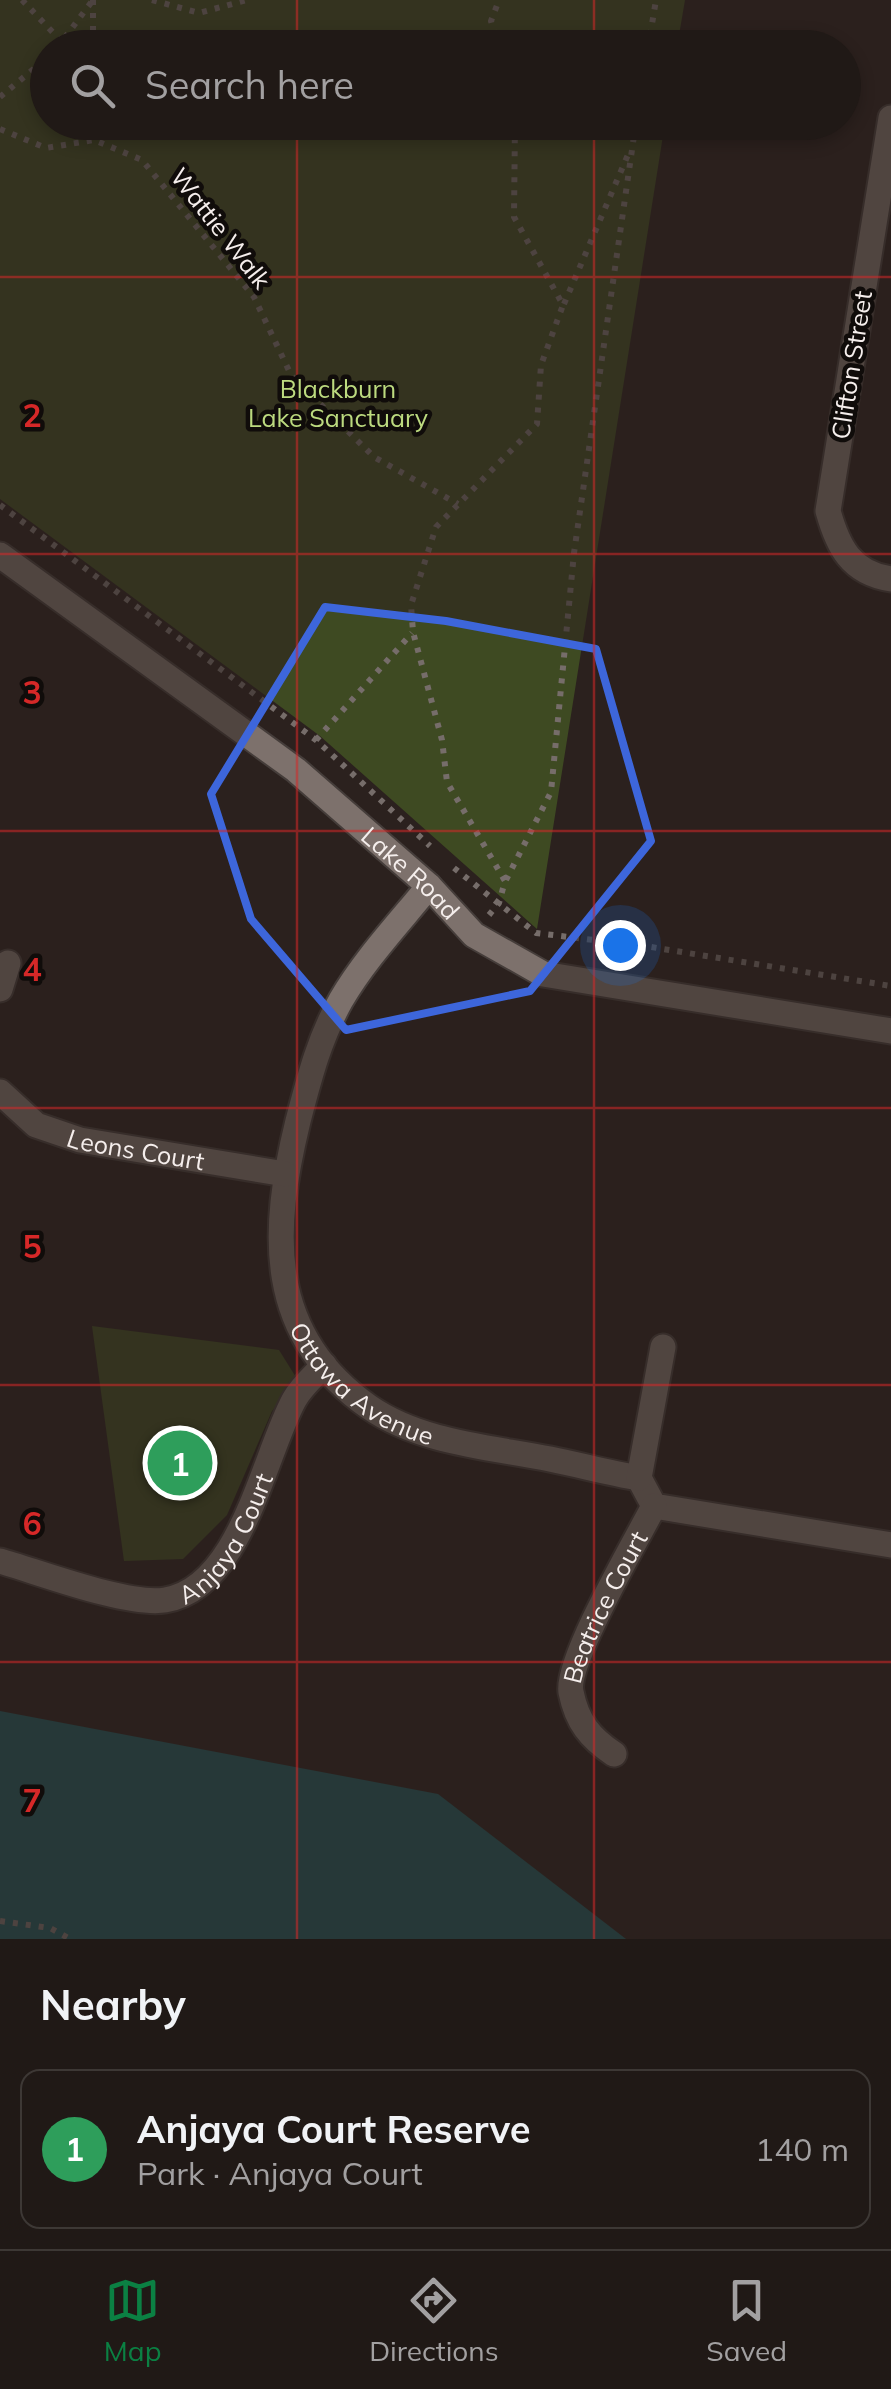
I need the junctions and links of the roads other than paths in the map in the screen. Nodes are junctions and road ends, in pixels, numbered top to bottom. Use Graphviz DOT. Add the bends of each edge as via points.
graph roads {
  1 [pos="891,118"];
  2 [pos="0,555"];
  3 [pos="891,579"];
  4 [pos="429,886"];
  5 [pos="8,963"];
  6 [pos="0,988"];
  7 [pos="891,1031"];
  8 [pos="0,1092"];
  9 [pos="285,1174"];
  10 [pos="663,1347"];
  11 [pos="324,1365"];
  12 [pos="639,1478"];
  13 [pos="654,1506"];
  14 [pos="891,1545"];
  15 [pos="0,1561"];
  16 [pos="614,1754"];
  1 -- 3 [label="street, Clifton Street" via="828,510 838,549 869,576"];
  2 -- 4 [label="street, Lake Road" via="296,770"];
  4 -- 7 [label="street, Lake Road" via="474,934 543,974"];
  4 -- 9 [label="street, Ottawa Avenue" via="363,969 318,1044"];
  5 -- 6 [label="street"];
  8 -- 9 [label="street, Leons Court" via="36,1125 80,1140"];
  9 -- 11 [label="street, Ottawa Avenue" via="278,1234 282,1278 298,1328"];
  10 -- 12 [label="street"];
  11 -- 12 [label="street, Ottawa Avenue" via="370,1408 445,1440"];
  11 -- 15 [label="street, Anjaya Court" via="295,1397 229,1554 208,1578 166,1600 116,1594"];
  12 -- 13 [label="street"];
  13 -- 14 [label="street"];
  13 -- 16 [label="street, Beatrice Court" via="584,1644 569,1688 586,1736"];
}
